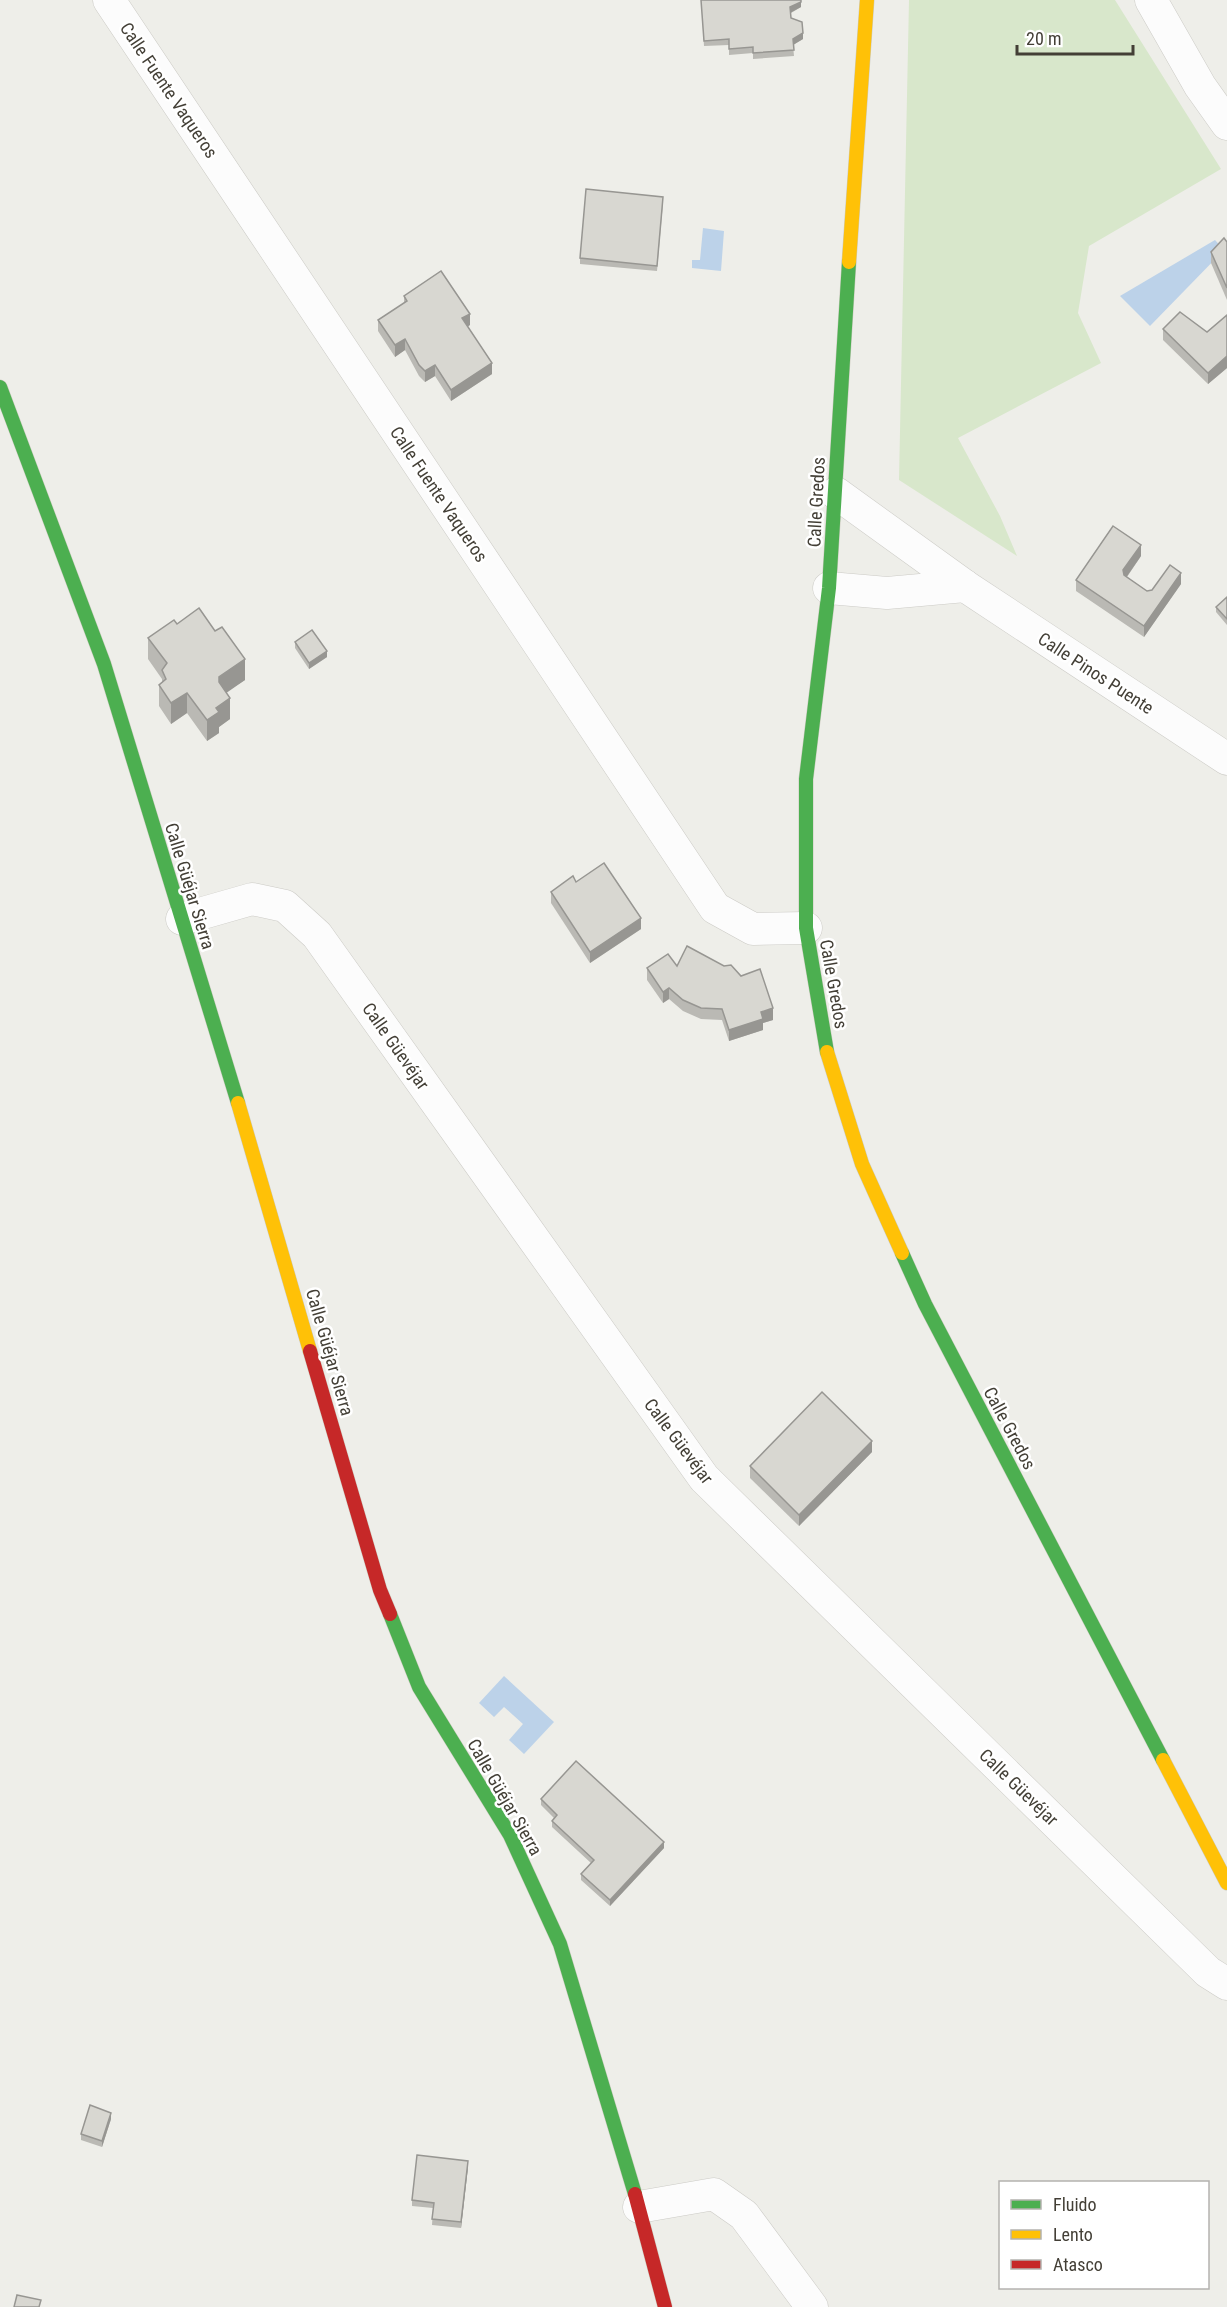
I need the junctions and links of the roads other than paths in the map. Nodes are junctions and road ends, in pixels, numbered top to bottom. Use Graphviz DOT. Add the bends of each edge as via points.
graph roads {
  1 [pos="109,0"];
  2 [pos="867,0"];
  3 [pos="1151,0"];
  4 [pos="1227,124"];
  5 [pos="0,387"];
  6 [pos="836,493"];
  7 [pos="965,586"];
  8 [pos="829,588"];
  9 [pos="1227,759"];
  10 [pos="182,919"];
  11 [pos="806,928"];
  12 [pos="1227,1883"];
  13 [pos="1227,1984"];
  14 [pos="639,2207"];
  15 [pos="665,2307"];
  16 [pos="812,2307"];
  1 -- 11 [label="street, Calle Fuente Vaqueros" via="715,908 753,929"];
  2 -- 6 [label="street, Calle Gredos"];
  3 -- 4 [label="street" via="1200,86"];
  5 -- 10 [label="street, Calle Güéjar Sierra" via="104,664"];
  6 -- 7 [label="street, Calle Pinos Puente"];
  6 -- 8 [label="street, Calle Gredos"];
  7 -- 8 [label="street" via="887,593"];
  7 -- 9 [label="street, Calle Pinos Puente"];
  8 -- 11 [label="street, Calle Gredos" via="806,779"];
  10 -- 13 [label="street, Calle Güevéjar" via="252,899 285,906 317,935 704,1478 1208,1972"];
  10 -- 14 [label="street, Calle Güéjar Sierra" via="380,1590 419,1687 510,1835 560,1944"];
  11 -- 12 [label="street, Calle Gredos" via="826,1047 862,1164 924,1304"];
  14 -- 15 [label="street, Calle Güéjar Sierra"];
  14 -- 16 [label="street" via="714,2194 744,2215"];
}
